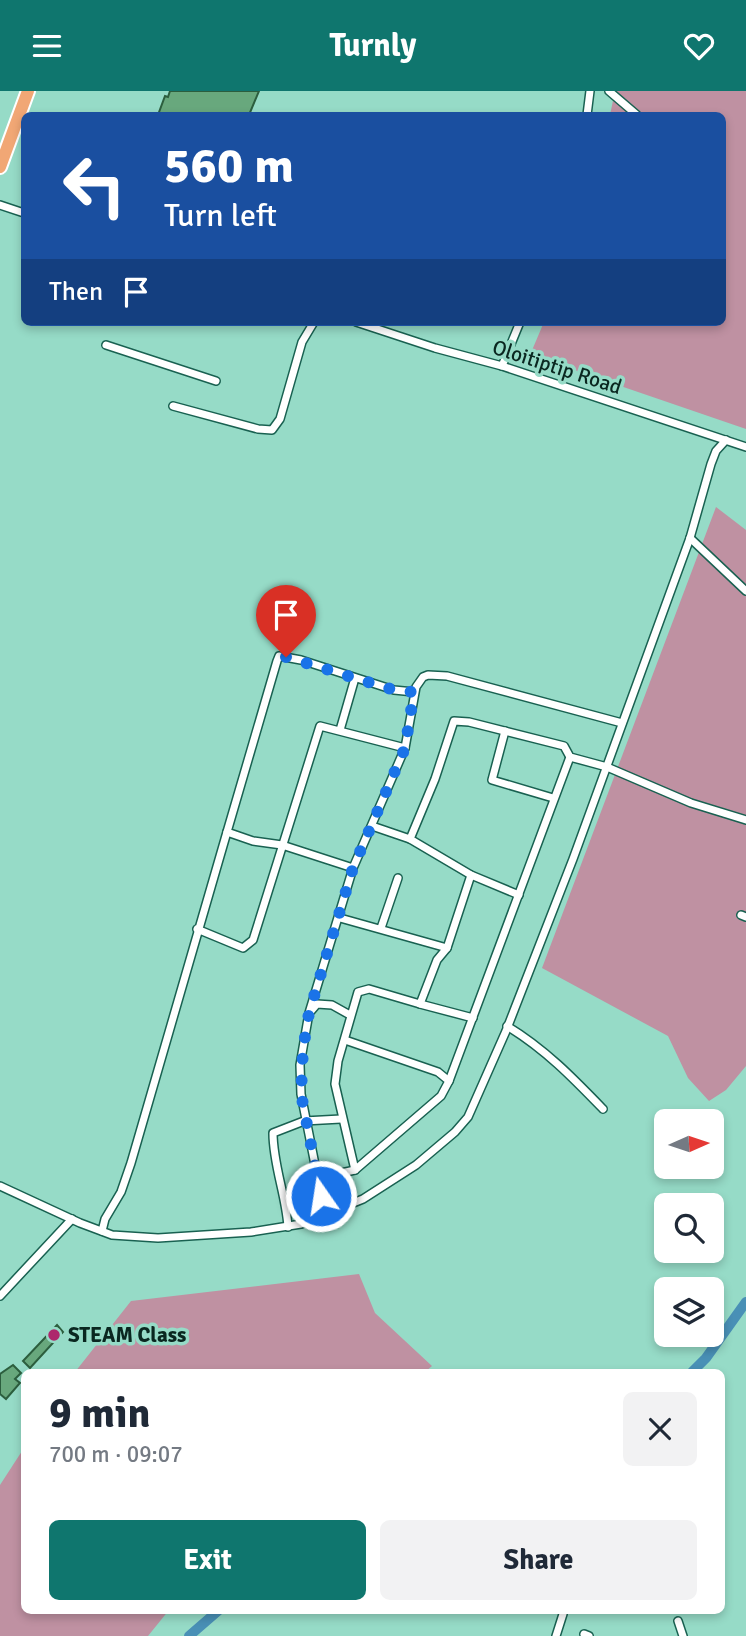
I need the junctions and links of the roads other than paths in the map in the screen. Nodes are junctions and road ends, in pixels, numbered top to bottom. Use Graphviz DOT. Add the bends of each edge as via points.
graph roads {
  1 [pos="28,91"];
  2 [pos="590,91"];
  3 [pos="609,91"];
  4 [pos="587,112"];
  5 [pos="634,112"];
  6 [pos="0,167"];
  7 [pos="0,205"];
  8 [pos="21,212"];
  9 [pos="312,326"];
  10 [pos="368,326"];
  11 [pos="518,326"];
  12 [pos="106,345"];
  13 [pos="502,366"];
  14 [pos="216,381"];
  15 [pos="173,406"];
  16 [pos="726,440"];
  17 [pos="746,447"];
  18 [pos="690,538"];
  19 [pos="746,591"];
  20 [pos="355,678"];
  21 [pos="414,692"];
  22 [pos="622,723"];
  23 [pos="340,730"];
  24 [pos="505,731"];
  25 [pos="405,748"];
  26 [pos="570,757"];
  27 [pos="607,767"];
  28 [pos="553,798"];
  29 [pos="746,820"];
  30 [pos="372,826"];
  31 [pos="227,832"];
  32 [pos="410,839"];
  33 [pos="282,845"];
  34 [pos="353,868"];
  35 [pos="471,875"];
  36 [pos="398,878"];
  37 [pos="519,895"];
  38 [pos="340,918"];
  39 [pos="381,928"];
  40 [pos="197,929"];
  41 [pos="447,948"];
  42 [pos="419,1004"];
  43 [pos="309,1013"];
  44 [pos="351,1015"];
  45 [pos="473,1018"];
  46 [pos="508,1026"];
  47 [pos="345,1040"];
  48 [pos="449,1081"];
  49 [pos="603,1109"];
  50 [pos="341,1119"];
  51 [pos="304,1121"];
  52 [pos="355,1170"];
  53 [pos="318,1178"];
  54 [pos="0,1185"];
  55 [pos="325,1215"];
  56 [pos="72,1219"];
  57 [pos="288,1227"];
  58 [pos="102,1231"];
  59 [pos="0,1296"];
  60 [pos="563,1614"];
  61 [pos="678,1621"];
  62 [pos="556,1636"];
  63 [pos="683,1636"];
  1 -- 6 [label="highway"];
  2 -- 4 [label="street"];
  3 -- 5 [label="street"];
  7 -- 8 [label="street"];
  9 -- 15 [label="street" via="302,342 281,419 272,430"];
  10 -- 13 [label="street, Oloitiptip Road"];
  11 -- 13 [label="street"];
  12 -- 14 [label="street"];
  13 -- 16 [label="street, Oloitiptip Road"];
  16 -- 17 [label="street, Oloitiptip Road"];
  16 -- 18 [label="street" via="713,457"];
  18 -- 19 [label="street"];
  18 -- 22 [label="street"];
  20 -- 21 [label="street" via="403,693"];
  20 -- 23 [label="street"];
  20 -- 31 [label="street" via="279,656"];
  21 -- 22 [label="street" via="423,677 434,674"];
  21 -- 25 [label="street"];
  22 -- 27 [label="street"];
  23 -- 25 [label="street"];
  23 -- 33 [label="street" via="320,726"];
  24 -- 26 [label="street" via="564,746"];
  24 -- 28 [label="street" via="492,780"];
  24 -- 32 [label="street" via="454,721"];
  25 -- 30 [label="street"];
  26 -- 27 [label="street"];
  26 -- 28 [label="street"];
  27 -- 29 [label="street" via="691,803"];
  27 -- 46 [label="street"];
  28 -- 37 [label="street"];
  30 -- 32 [label="street"];
  30 -- 34 [label="street"];
  31 -- 33 [label="street"];
  31 -- 40 [label="street"];
  32 -- 35 [label="street"];
  33 -- 34 [label="street"];
  33 -- 40 [label="street" via="249,946 243,948"];
  34 -- 38 [label="street"];
  35 -- 37 [label="street"];
  35 -- 41 [label="street"];
  36 -- 39 [label="street"];
  37 -- 45 [label="street"];
  38 -- 39 [label="street"];
  38 -- 43 [label="street"];
  39 -- 41 [label="street"];
  40 -- 58 [label="street" via="131,1163"];
  41 -- 42 [label="street" via="437,960"];
  42 -- 44 [label="street" via="362,989"];
  42 -- 45 [label="street"];
  43 -- 44 [label="street" via="324,1004"];
  43 -- 51 [label="street" via="300,1078"];
  44 -- 47 [label="street"];
  45 -- 48 [label="street"];
  46 -- 49 [label="street" via="558,1063"];
  46 -- 55 [label="street" via="468,1118 455,1132 395,1179"];
  47 -- 48 [label="street" via="438,1072"];
  47 -- 50 [label="street" via="335,1084"];
  48 -- 52 [label="street" via="441,1096"];
  50 -- 51 [label="street"];
  50 -- 52 [label="street"];
  51 -- 53 [label="street"];
  51 -- 57 [label="street" via="273,1133"];
  52 -- 53 [label="street"];
  53 -- 55 [label="street"];
  54 -- 56 [label="street"];
  55 -- 57 [label="street"];
  56 -- 58 [label="street"];
  56 -- 59 [label="street"];
  57 -- 58 [label="street" via="158,1238"];
  60 -- 62 [label="street"];
  61 -- 63 [label="street"];
}
